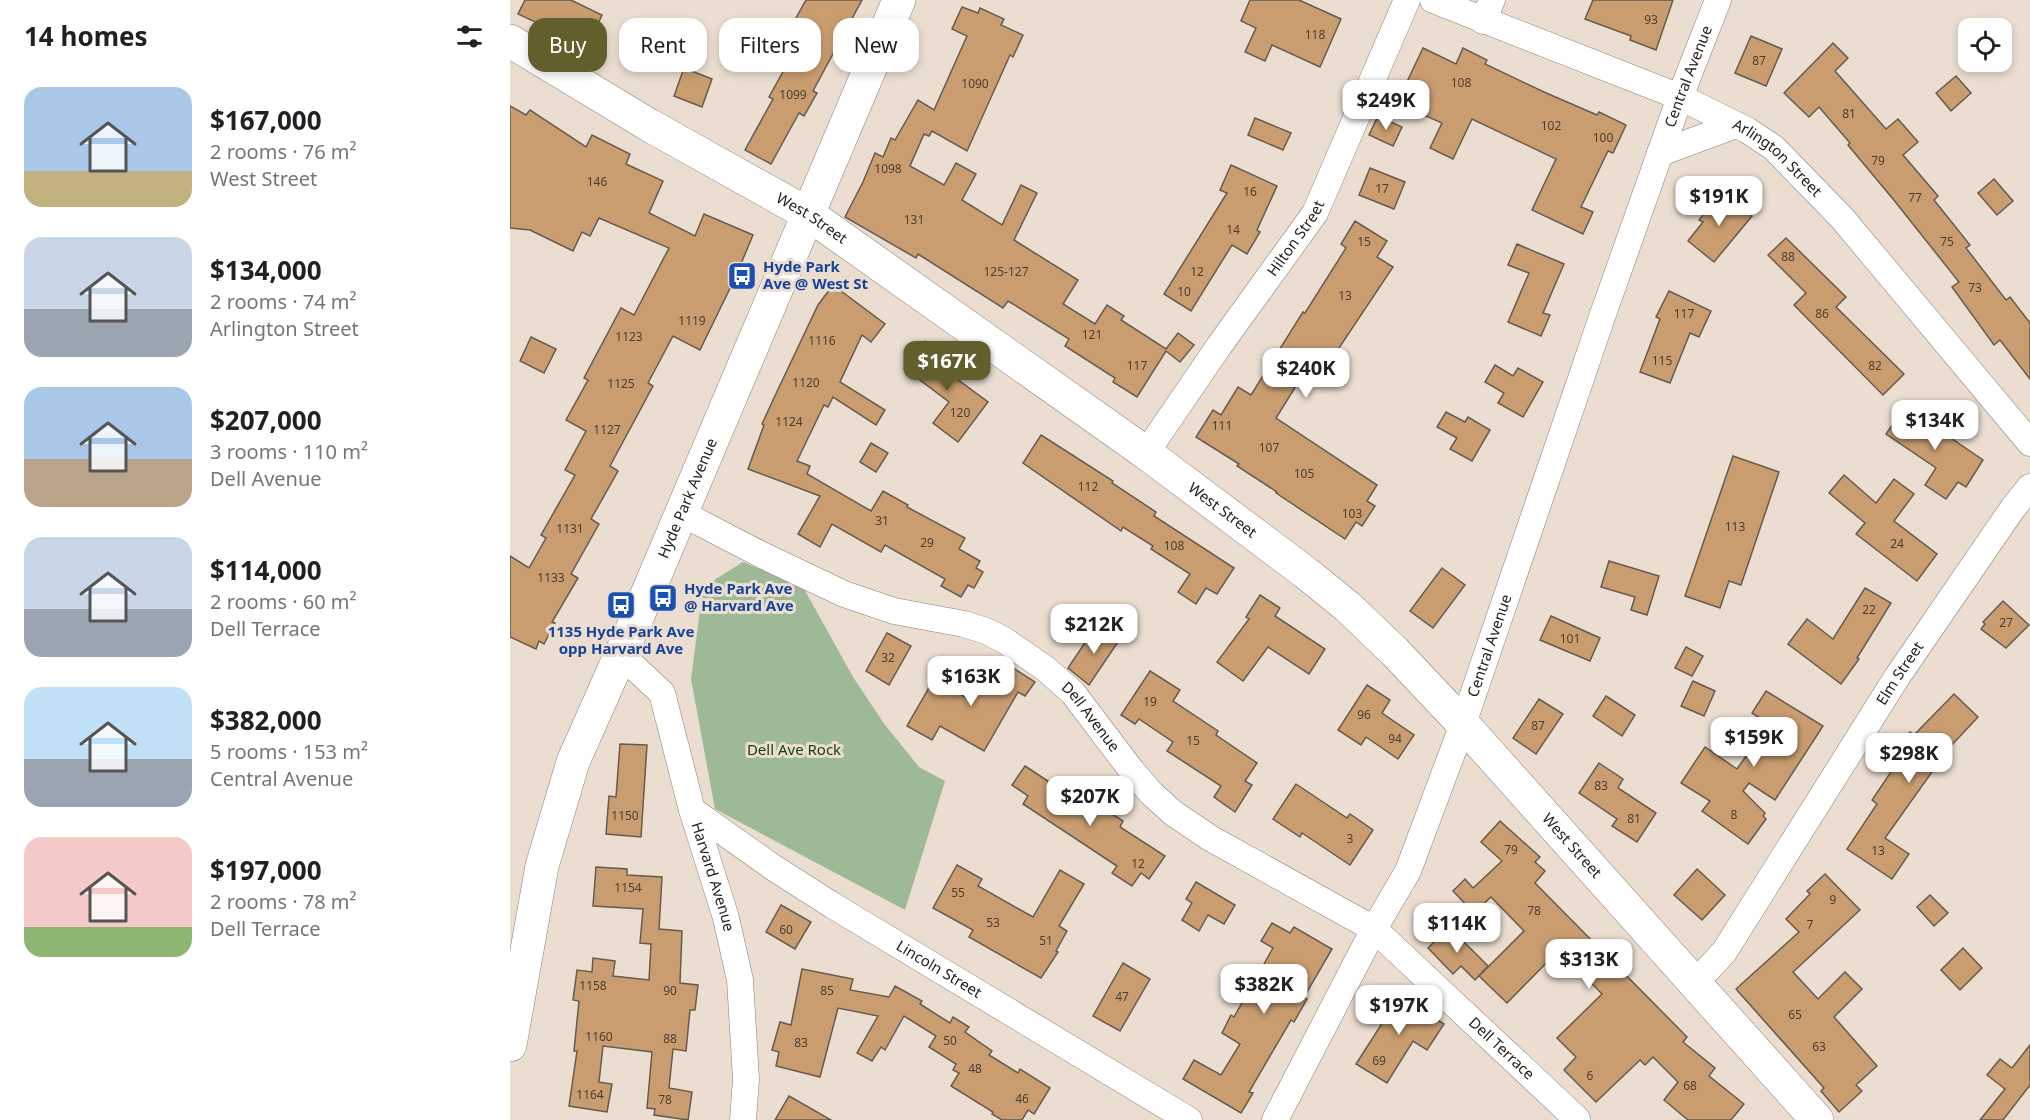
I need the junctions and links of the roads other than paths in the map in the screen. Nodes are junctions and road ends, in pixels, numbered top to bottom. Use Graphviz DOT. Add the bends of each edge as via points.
graph roads {
  1 [pos="899,0"];
  2 [pos="1407,0"];
  3 [pos="1433,0"];
  4 [pos="1718,0"];
  5 [pos="1488,10"];
  6 [pos="510,41"];
  7 [pos="1680,97"];
  8 [pos="1736,125"];
  9 [pos="1660,153"];
  10 [pos="808,214"];
  11 [pos="2030,443"];
  12 [pos="1146,453"];
  13 [pos="2030,487"];
  14 [pos="681,513"];
  15 [pos="620,654"];
  16 [pos="1462,724"];
  17 [pos="692,810"];
  18 [pos="1374,929"];
  19 [pos="1695,984"];
  20 [pos="510,1045"];
  21 [pos="1577,1119"];
  22 [pos="744,1120"];
  23 [pos="1189,1120"];
  24 [pos="1275,1120"];
  25 [pos="1817,1120"];
  1 -- 10 [label="main road, Hyde Park Avenue"];
  2 -- 12 [label="street, Hilton Street" via="1315,213"];
  3 -- 5 [label="street, Arlington Street"];
  4 -- 7 [label="street, Central Avenue"];
  5 -- 7 [label="street, Arlington Street"];
  6 -- 10 [label="main road, West Street"];
  7 -- 8 [label="street, Arlington Street"];
  7 -- 9 [label="street, Central Avenue"];
  8 -- 9 [label="street, Central Avenue"];
  8 -- 11 [label="street, Arlington Street" via="1774,148 1842,218"];
  9 -- 16 [label="street, Central Avenue"];
  10 -- 12 [label="main road, West Street"];
  10 -- 14 [label="main road, Hyde Park Avenue"];
  12 -- 16 [label="main road, West Street" via="1348,607"];
  13 -- 19 [label="street, Elm Street" via="1897,677 1728,947"];
  14 -- 15 [label="main road, Hyde Park Avenue"];
  14 -- 18 [label="street, Dell Avenue" via="844,594 894,611 964,624 1004,640 1073,693 1132,771 1173,813 1210,838"];
  15 -- 17 [label="street, Harvard Avenue" via="662,693"];
  15 -- 20 [label="main road, Hyde Park Avenue" via="573,762 542,867"];
  16 -- 18 [label="street, Central Avenue" via="1408,871"];
  16 -- 19 [label="main road, West Street"];
  17 -- 22 [label="street, Harvard Avenue" via="726,918 740,980 746,1079"];
  17 -- 23 [label="street, Lincoln Street" via="774,868"];
  18 -- 21 [label="street, Dell Terrace"];
  18 -- 24 [label="street, Central Avenue"];
  19 -- 25 [label="main road, West Street"];
}
